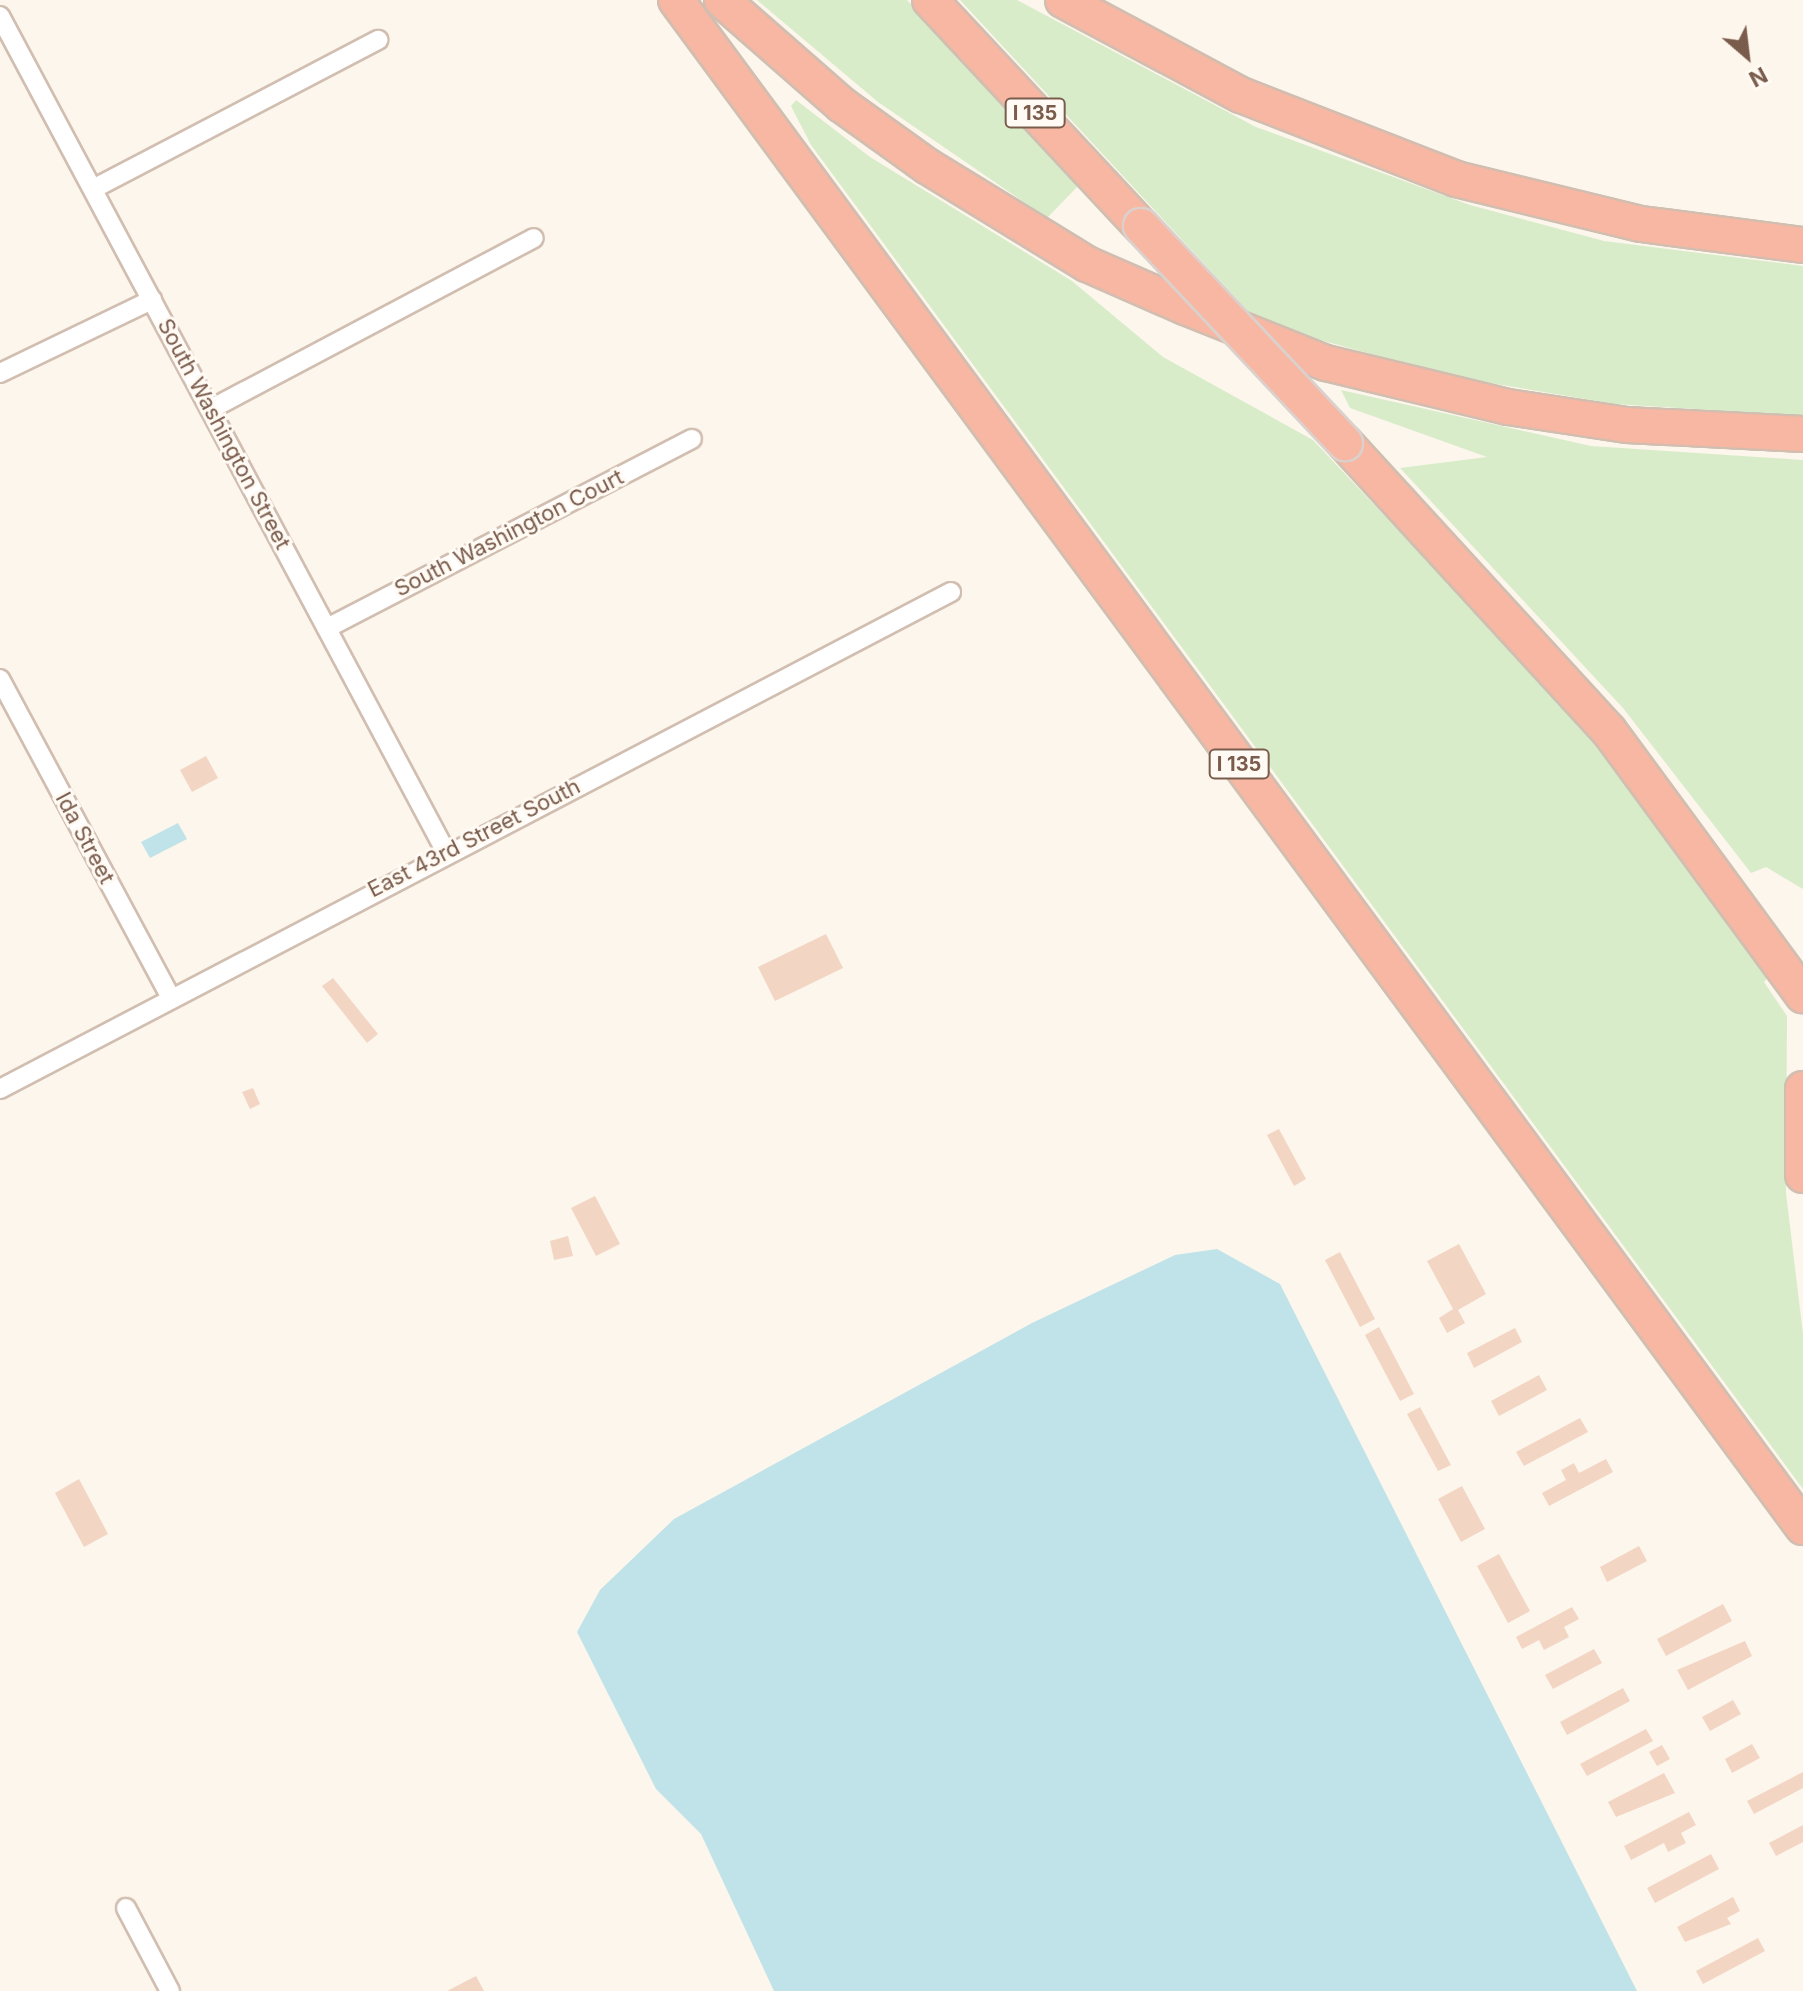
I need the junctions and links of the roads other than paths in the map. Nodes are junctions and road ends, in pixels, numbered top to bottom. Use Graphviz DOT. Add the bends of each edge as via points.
graph roads {
  1 [pos="676,0"];
  2 [pos="722,0"];
  3 [pos="930,0"];
  4 [pos="1063,0"];
  5 [pos="0,16"];
  6 [pos="378,40"];
  7 [pos="93,189"];
  8 [pos="534,238"];
  9 [pos="1803,245"];
  10 [pos="152,300"];
  11 [pos="0,373"];
  12 [pos="211,409"];
  13 [pos="1803,434"];
  14 [pos="692,439"];
  15 [pos="951,592"];
  16 [pos="327,628"];
  17 [pos="0,679"];
  18 [pos="446,852"];
  19 [pos="1803,995"];
  20 [pos="171,998"];
  21 [pos="0,1089"];
  22 [pos="1802,1098"];
  23 [pos="1803,1175"];
  24 [pos="1803,1527"];
  25 [pos="126,1908"];
  26 [pos="170,1991"];
  1 -- 24 [label="highway, I 135"];
  2 -- 13 [label="highway" via="842,105 927,166 1087,264 1185,307 1326,363 1508,407 1627,425"];
  3 -- 19 [label="highway, I 135, bridge" via="1609,731"];
  4 -- 9 [label="highway" via="1241,95 1456,179 1641,224"];
  5 -- 7 [label="street, South Washington Street"];
  6 -- 7 [label="street"];
  7 -- 10 [label="street, South Washington Street"];
  8 -- 12 [label="street"];
  10 -- 11 [label="street"];
  10 -- 12 [label="street, South Washington Street"];
  12 -- 16 [label="street, South Washington Street"];
  14 -- 16 [label="street, South Washington Court"];
  15 -- 18 [label="street, East 43rd Street South"];
  16 -- 18 [label="street, South Washington Street"];
  17 -- 20 [label="street, Ida Street"];
  18 -- 20 [label="street, East 43rd Street South"];
  20 -- 21 [label="street, East 43rd Street South"];
  22 -- 23 [label="highway"];
  25 -- 26 [label="street"];
}
